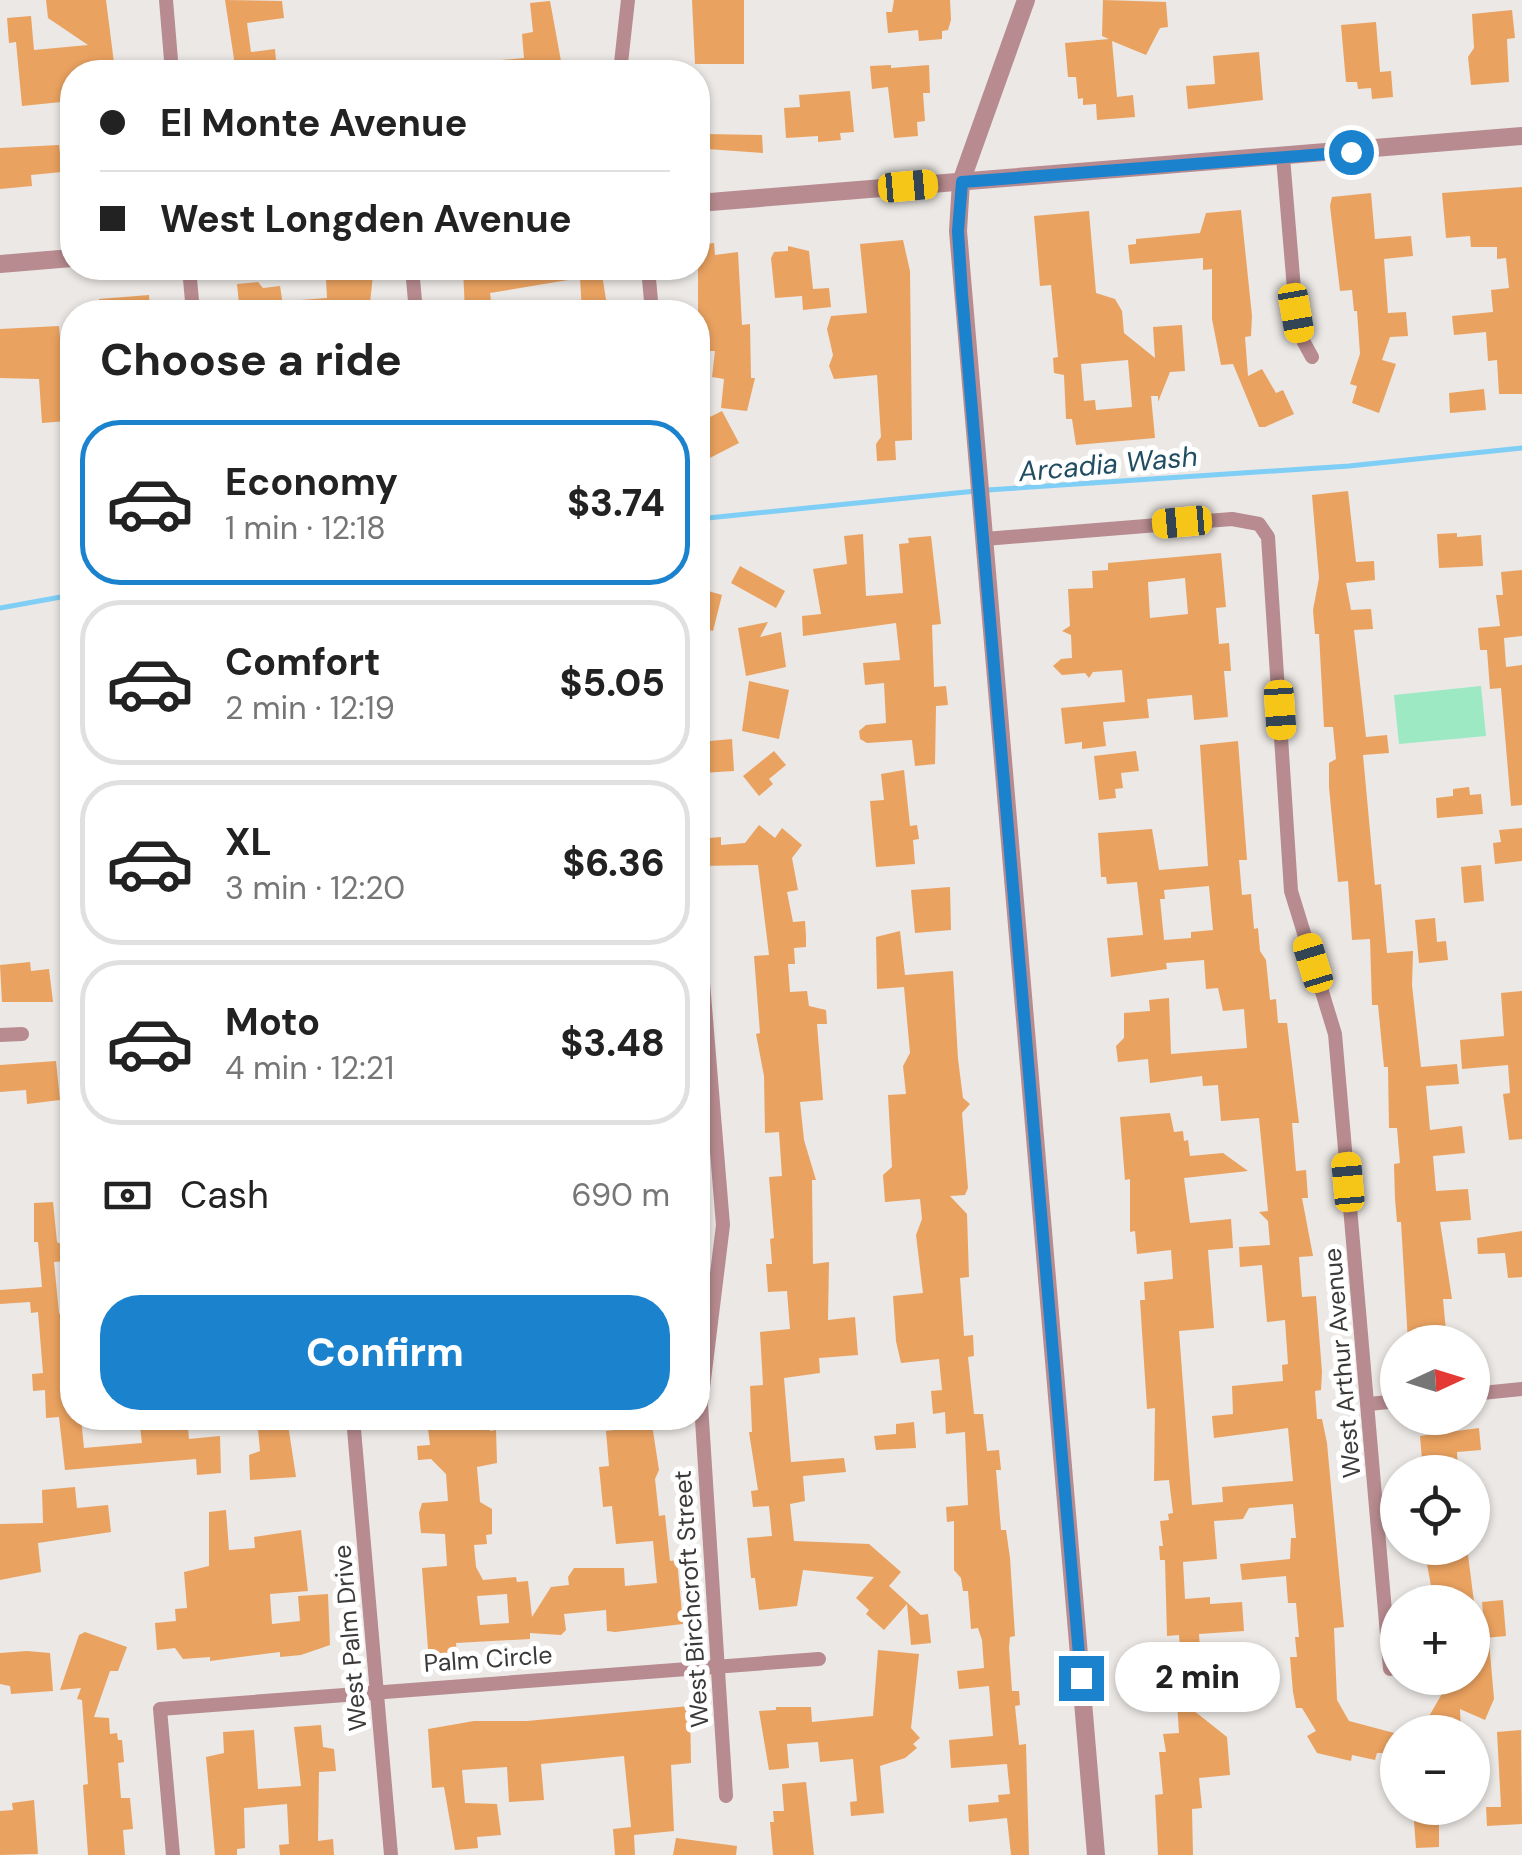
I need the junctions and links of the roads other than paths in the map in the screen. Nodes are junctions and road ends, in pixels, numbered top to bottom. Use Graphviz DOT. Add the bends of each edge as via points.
graph roads {
  1 [pos="166,0"];
  2 [pos="628,0"];
  3 [pos="1026,0"];
  4 [pos="171,60"];
  5 [pos="621,60"];
  6 [pos="1522,136"];
  7 [pos="1283,158"];
  8 [pos="962,182"];
  9 [pos="710,202"];
  10 [pos="60,259"];
  11 [pos="0,264"];
  12 [pos="1312,357"];
  13 [pos="985,540"];
  14 [pos="22,1034"];
  15 [pos="0,1035"];
  16 [pos="710,1074"];
  17 [pos="710,1332"];
  18 [pos="1522,1390"];
  19 [pos="1490,1393"];
  20 [pos="1380,1403"];
  21 [pos="1369,1404"];
  22 [pos="354,1430"];
  23 [pos="703,1430"];
  24 [pos="1383,1585"];
  25 [pos="819,1658"];
  26 [pos="716,1664"];
  27 [pos="376,1689"];
  28 [pos="726,1796"];
  29 [pos="173,1855"];
  30 [pos="391,1855"];
  31 [pos="1096,1855"];
  1 -- 4 [label="street"];
  2 -- 5 [label="street"];
  3 -- 8 [label="street"];
  6 -- 7 [label="street"];
  7 -- 8 [label="street"];
  7 -- 12 [label="street" via="1296,313"];
  8 -- 9 [label="street"];
  8 -- 13 [label="street" via="958,231"];
  10 -- 11 [label="street"];
  13 -- 21 [label="street, West Arthur Avenue" via="1243,519 1258,524 1268,538 1291,891 1334,1034"];
  13 -- 31 [label="street"];
  14 -- 15 [label="street"];
  16 -- 17 [label="street, West Birchcroft Street" via="722,1225"];
  18 -- 19 [label="street"];
  20 -- 21 [label="street"];
  21 -- 24 [label="street, West Arthur Avenue"];
  22 -- 27 [label="street, West Palm Drive"];
  23 -- 26 [label="street, West Birchcroft Street"];
  25 -- 26 [label="street, Palm Circle"];
  26 -- 27 [label="street, Palm Circle"];
  26 -- 28 [label="street, West Birchcroft Street"];
  27 -- 29 [label="street, Palm Circle" via="160,1709"];
  27 -- 30 [label="street, West Palm Drive"];
}
